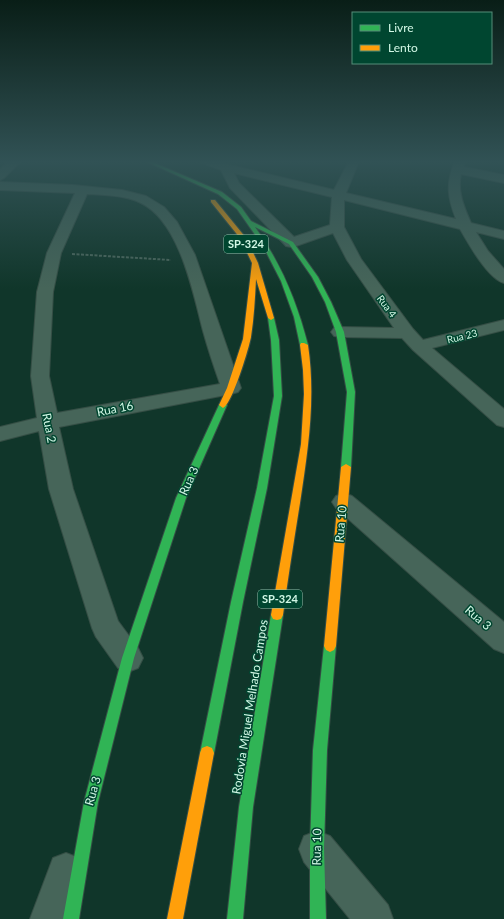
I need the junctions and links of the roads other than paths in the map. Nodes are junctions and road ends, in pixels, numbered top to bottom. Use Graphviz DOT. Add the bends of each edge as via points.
graph roads {
  1 [pos="77,204"];
  2 [pos="152,204"];
  3 [pos="234,204"];
  4 [pos="254,204"];
  5 [pos="338,204"];
  6 [pos="372,204"];
  7 [pos="458,204"];
  8 [pos="216,205"];
  9 [pos="250,222"];
  10 [pos="464,225"];
  11 [pos="337,227"];
  12 [pos="504,235"];
  13 [pos="291,243"];
  14 [pos="255,264"];
  15 [pos="504,278"];
  16 [pos="504,325"];
  17 [pos="340,332"];
  18 [pos="413,339"];
  19 [pos="231,388"];
  20 [pos="504,420"];
  21 [pos="48,422"];
  22 [pos="0,434"];
  23 [pos="344,502"];
  24 [pos="504,640"];
  25 [pos="128,658"];
  26 [pos="91,802"];
  27 [pos="317,848"];
  28 [pos="49,919"];
  29 [pos="71,919"];
  30 [pos="175,919"];
  31 [pos="235,919"];
  32 [pos="318,919"];
  33 [pos="374,919"];
  1 -- 21 [label="street, Rua 2" via="54,253 45,292 41,369"];
  2 -- 19 [label="street" via="167,216 190,261"];
  3 -- 9 [label="main road, Rodovia Miguel Melhado Campos / SP-324"];
  4 -- 13 [label="street, Rua 10"];
  5 -- 11 [label="street, Rua 4"];
  6 -- 10 [label="street"];
  7 -- 10 [label="street"];
  8 -- 14 [label="main road, Rodovia Miguel Melhado Campos / SP-324" via="243,238"];
  9 -- 13 [label="main road"];
  9 -- 31 [label="main road, Rodovia Miguel Melhado Campos / SP-324" via="280,270 291,297 308,375 309,405 305,444 246,807"];
  10 -- 12 [label="street"];
  10 -- 15 [label="street" via="492,266"];
  11 -- 13 [label="street"];
  11 -- 18 [label="street, Rua 4" via="354,260"];
  13 -- 17 [label="main road, Rua 10" via="315,277"];
  14 -- 19 [label="main road, Rua 3" via="248,338"];
  14 -- 30 [label="main road, Rodovia Miguel Melhado Campos / SP-324" via="269,309 275,340 278,396 262,488"];
  16 -- 18 [label="street, Rua 23"];
  17 -- 18 [label="street, Rua 23"];
  17 -- 23 [label="main road, Rua 10" via="351,392"];
  18 -- 20 [label="street, Rua 4"];
  19 -- 21 [label="street, Rua 16"];
  19 -- 25 [label="main road, Rua 3" via="181,498"];
  21 -- 22 [label="street, Rua 16"];
  21 -- 25 [label="street, Rua 2" via="61,489 106,628"];
  23 -- 24 [label="street, Rua 3"];
  23 -- 27 [label="main road, Rua 10" via="320,750"];
  25 -- 26 [label="main road, Rua 3"];
  26 -- 28 [label="street, Rua 3"];
  26 -- 29 [label="main road"];
  27 -- 32 [label="main road, Rua 10"];
  27 -- 33 [label="street"];
}
